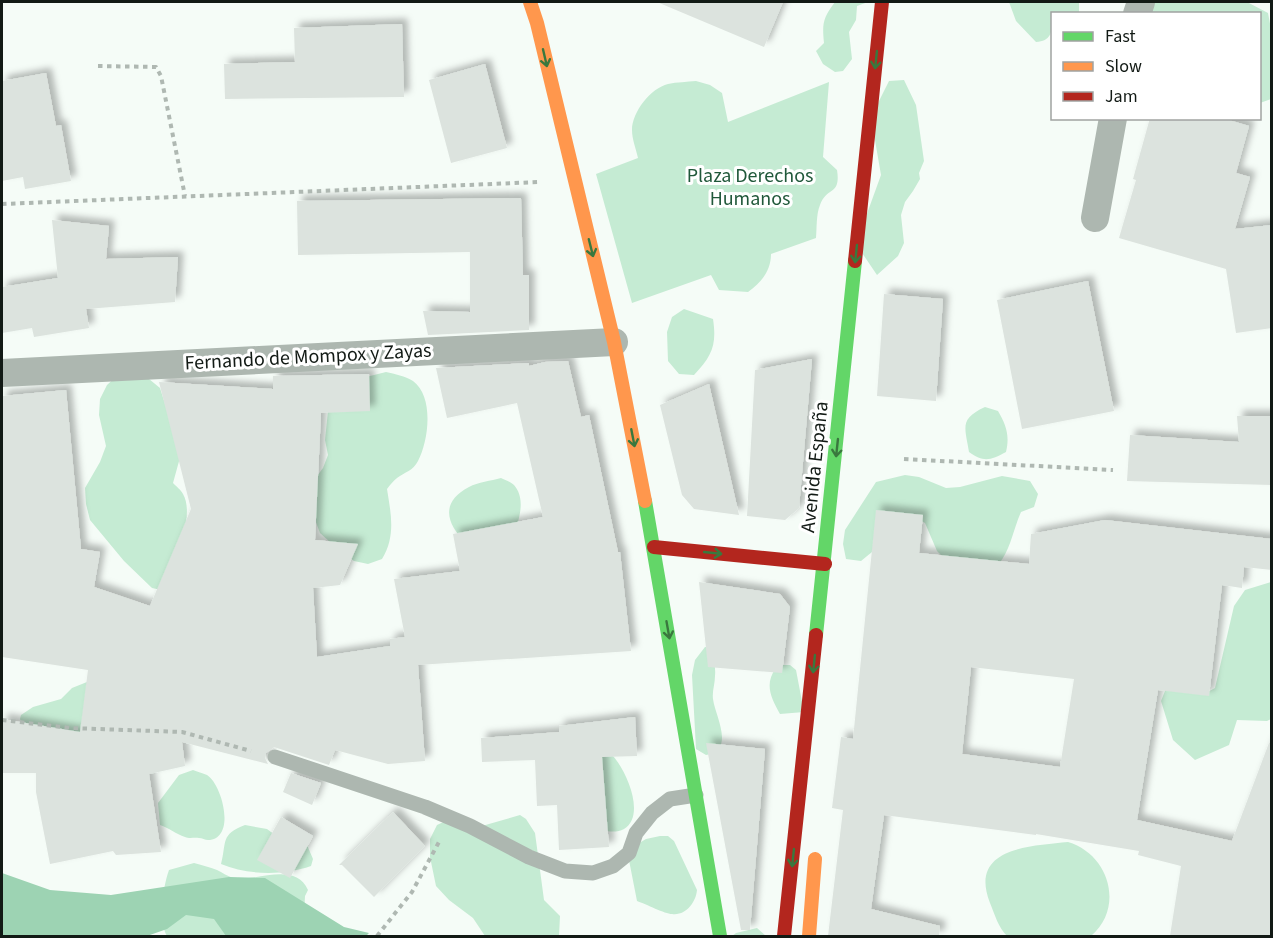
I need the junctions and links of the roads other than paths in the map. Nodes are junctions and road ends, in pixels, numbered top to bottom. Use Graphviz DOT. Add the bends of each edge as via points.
graph roads {
  1 [pos="530,2"];
  2 [pos="882,2"];
  3 [pos="1113,120"];
  4 [pos="1095,218"];
  5 [pos="614,342"];
  6 [pos="2,373"];
  7 [pos="654,548"];
  8 [pos="825,564"];
  9 [pos="829,651"];
  10 [pos="275,757"];
  11 [pos="696,795"];
  12 [pos="816,848"];
  13 [pos="720,936"];
  14 [pos="784,936"];
  15 [pos="809,936"];
  1 -- 5 [label="street, one-way"];
  2 -- 8 [label="street, Avenida España, one-way"];
  3 -- 4 [label="street"];
  5 -- 6 [label="street, Fernando de Mompox y Zayas"];
  5 -- 7 [label="street, one-way"];
  7 -- 8 [label="street, one-way"];
  7 -- 11 [label="street, one-way"];
  8 -- 9 [label="street"];
  8 -- 14 [label="street, Avenida España, one-way"];
  10 -- 11 [label="lane" via="425,807 566,871 593,873 613,866 629,853 636,833 652,813 670,799"];
  11 -- 13 [label="street"];
  12 -- 15 [label="street"];
}
